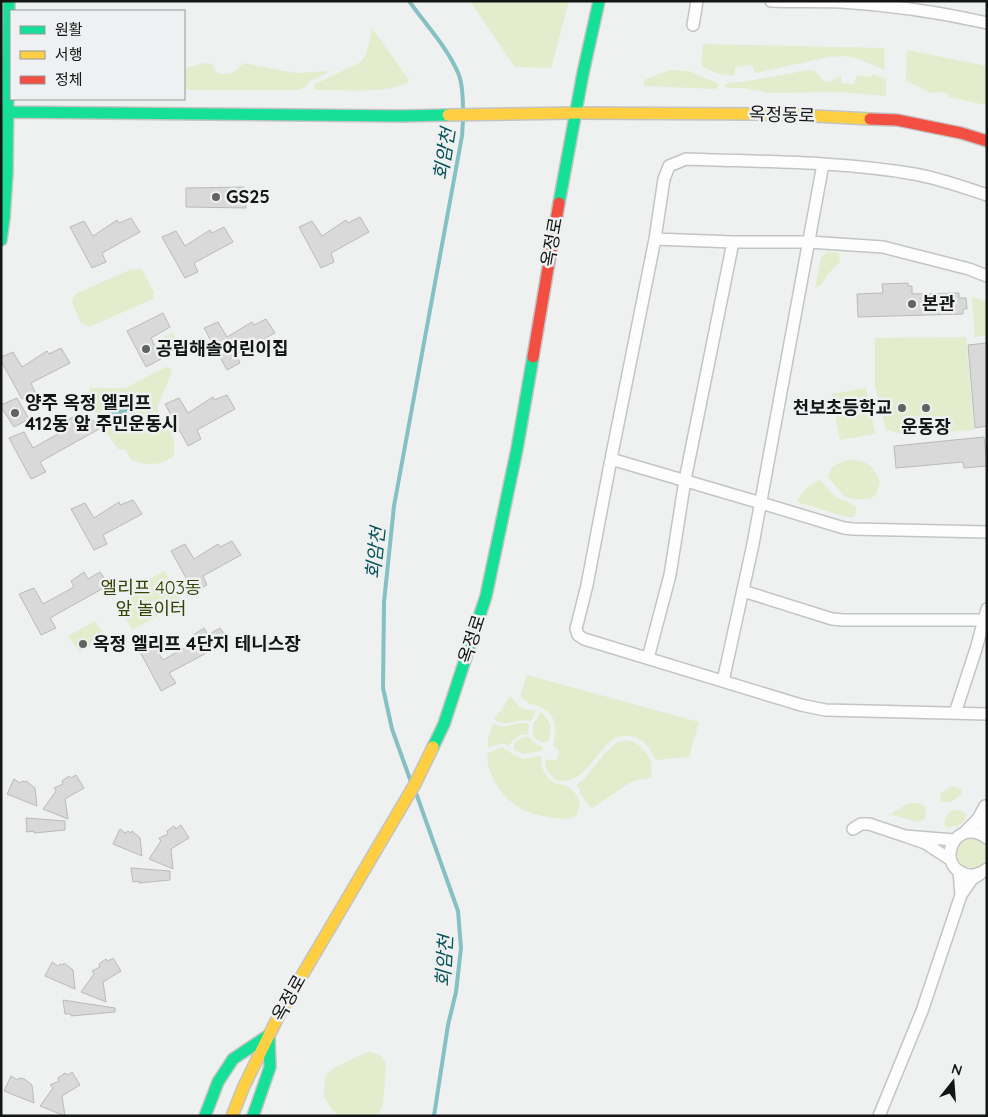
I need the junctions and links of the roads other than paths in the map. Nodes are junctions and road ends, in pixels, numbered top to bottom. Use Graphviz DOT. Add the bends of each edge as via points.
graph roads {
  1 [pos="8,1"];
  2 [pos="598,1"];
  3 [pos="697,1"];
  4 [pos="771,1"];
  5 [pos="800,1"];
  6 [pos="875,3"];
  7 [pos="940,7"];
  8 [pos="987,23"];
  9 [pos="693,25"];
  10 [pos="4,113"];
  11 [pos="575,113"];
  12 [pos="987,141"];
  13 [pos="823,164"];
  14 [pos="987,195"];
  15 [pos="655,239"];
  16 [pos="1,240"];
  17 [pos="733,242"];
  18 [pos="809,242"];
  19 [pos="987,276"];
  20 [pos="611,459"];
  21 [pos="685,480"];
  22 [pos="761,503"];
  23 [pos="987,532"];
  24 [pos="743,591"];
  25 [pos="985,615"];
  26 [pos="648,658"];
  27 [pos="723,681"];
  28 [pos="955,713"];
  29 [pos="987,714"];
  30 [pos="986,803"];
  31 [pos="853,829"];
  32 [pos="965,832"];
  33 [pos="905,836"];
  34 [pos="986,837"];
  35 [pos="954,840"];
  36 [pos="951,860"];
  37 [pos="985,870"];
  38 [pos="959,871"];
  39 [pos="961,895"];
  40 [pos="269,1035"];
  41 [pos="205,1116"];
  42 [pos="232,1116"];
  43 [pos="253,1116"];
  44 [pos="879,1116"];
  1 -- 10 [label="main road"];
  2 -- 11 [label="main road, 옥정로"];
  3 -- 9 [label="street"];
  4 -- 5 [label="street"];
  5 -- 6 [label="street"];
  6 -- 7 [label="street" via="905,8"];
  7 -- 8 [label="street"];
  10 -- 11 [label="main road" via="401,116"];
  10 -- 16 [label="main road" via="7,173"];
  11 -- 12 [label="main road, 옥정동로" via="776,114 897,120"];
  11 -- 40 [label="main road, 옥정로" via="517,449 486,596 444,724 415,784 280,1010"];
  13 -- 14 [label="street" via="916,174"];
  13 -- 15 [label="street" via="686,160 669,166"];
  13 -- 18 [label="street"];
  15 -- 17 [label="street"];
  15 -- 20 [label="street"];
  17 -- 18 [label="street"];
  17 -- 21 [label="street"];
  18 -- 19 [label="street" via="883,247"];
  18 -- 22 [label="street"];
  20 -- 21 [label="street"];
  20 -- 26 [label="street" via="576,629 584,639"];
  21 -- 22 [label="street"];
  21 -- 26 [label="street" via="670,575"];
  22 -- 23 [label="street" via="844,528"];
  22 -- 24 [label="street"];
  24 -- 25 [label="street" via="832,619"];
  24 -- 27 [label="street"];
  25 -- 28 [label="street"];
  26 -- 27 [label="street"];
  27 -- 28 [label="street" via="825,710"];
  28 -- 29 [label="street"];
  30 -- 32 [label="street" via="978,819"];
  30 -- 34 [label="street" via="983,821"];
  31 -- 33 [label="street" via="869,824"];
  32 -- 34 [label="street" via="980,833"];
  32 -- 35 [label="street"];
  33 -- 35 [label="street"];
  33 -- 36 [label="street" via="925,843"];
  35 -- 36 [label="street"];
  36 -- 38 [label="street"];
  37 -- 38 [label="street" via="973,875"];
  37 -- 39 [label="street" via="972,879"];
  38 -- 39 [label="street"];
  39 -- 44 [label="street" via="922,1011"];
  40 -- 41 [label="main road" via="233,1059 218,1082"];
  40 -- 42 [label="main road, 옥정로"];
  40 -- 43 [label="main road" via="270,1067"];
}
